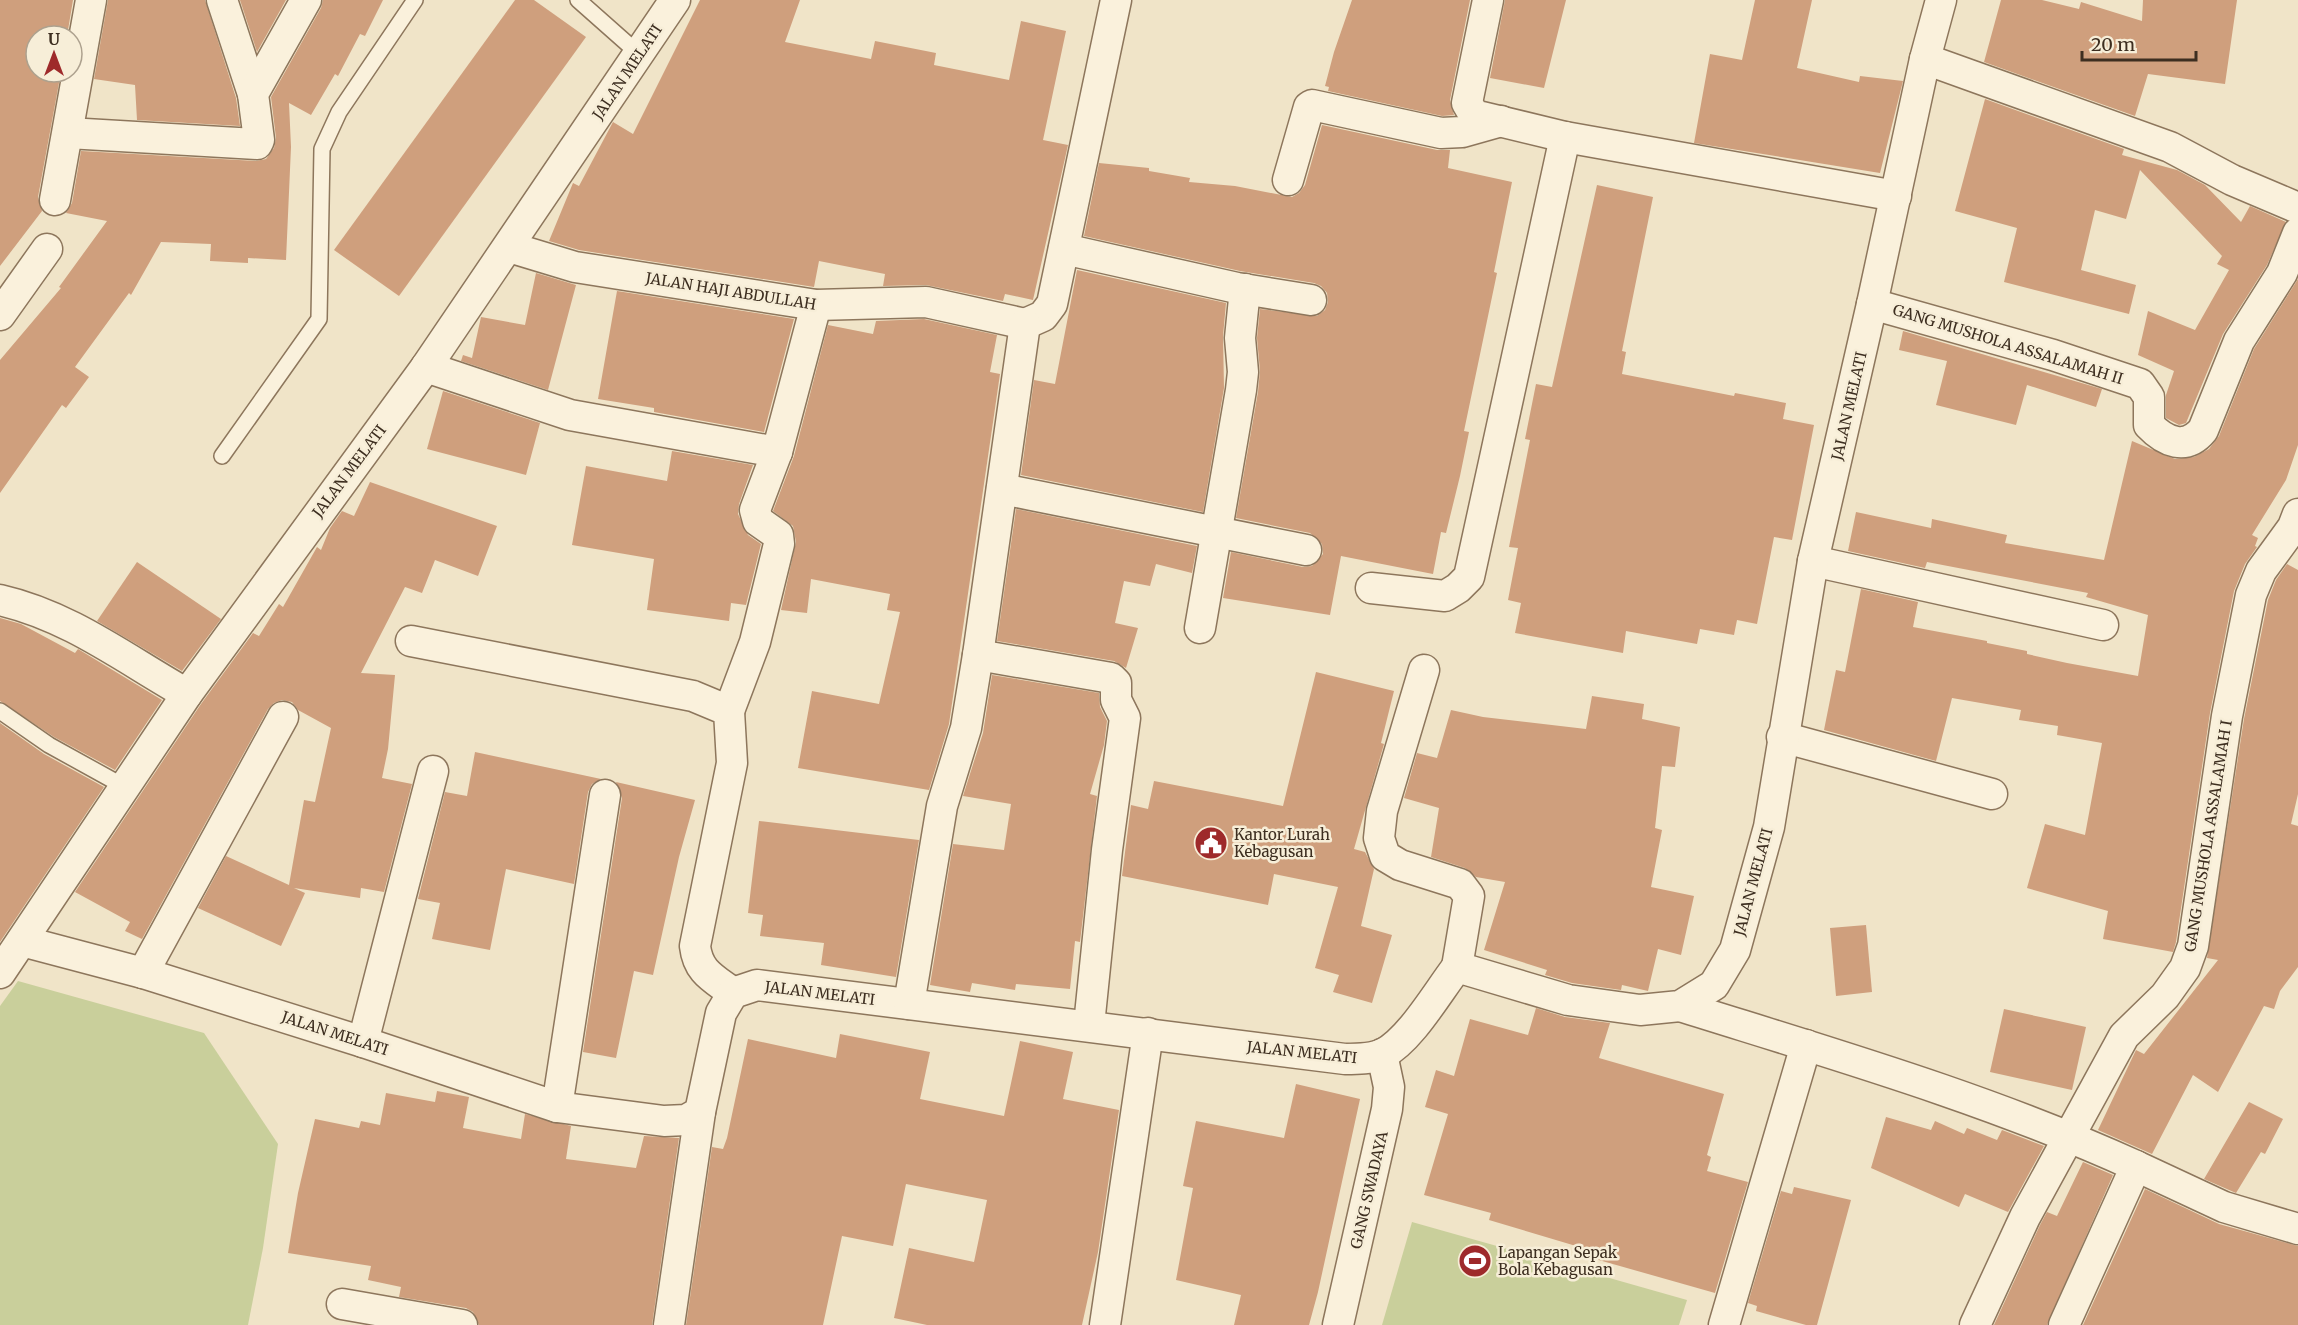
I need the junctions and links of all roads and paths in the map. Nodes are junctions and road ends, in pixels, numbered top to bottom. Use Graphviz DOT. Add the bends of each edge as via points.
graph roads {
  1 [pos="91,0"];
  2 [pos="222,0"];
  3 [pos="306,0"];
  4 [pos="416,0"];
  5 [pos="578,0"];
  6 [pos="675,0"];
  7 [pos="1116,0"];
  8 [pos="1488,0"];
  9 [pos="1941,0"];
  10 [pos="639,54"];
  11 [pos="1925,59"];
  12 [pos="253,94"];
  13 [pos="1501,121"];
  14 [pos="68,133"];
  15 [pos="1565,137"];
  16 [pos="1288,180"];
  17 [pos="1896,196"];
  18 [pos="55,200"];
  19 [pos="2298,208"];
  20 [pos="2298,233"];
  21 [pos="509,247"];
  22 [pos="47,249"];
  23 [pos="1064,249"];
  24 [pos="1245,289"];
  25 [pos="1311,300"];
  26 [pos="1872,304"];
  27 [pos="816,305"];
  28 [pos="0,315"];
  29 [pos="1025,324"];
  30 [pos="426,367"];
  31 [pos="777,452"];
  32 [pos="222,456"];
  33 [pos="1002,489"];
  34 [pos="2298,514"];
  35 [pos="1216,531"];
  36 [pos="1306,550"];
  37 [pos="2288,551"];
  38 [pos="1813,561"];
  39 [pos="1371,588"];
  40 [pos="0,600"];
  41 [pos="2103,625"];
  42 [pos="1200,628"];
  43 [pos="411,641"];
  44 [pos="978,655"];
  45 [pos="1424,670"];
  46 [pos="187,694"];
  47 [pos="0,711"];
  48 [pos="729,711"];
  49 [pos="283,717"];
  50 [pos="1782,737"];
  51 [pos="433,771"];
  52 [pos="125,787"];
  53 [pos="1992,794"];
  54 [pos="605,795"];
  55 [pos="8,955"];
  56 [pos="1456,967"];
  57 [pos="143,973"];
  58 [pos="733,993"];
  59 [pos="909,1004"];
  60 [pos="1680,1006"];
  61 [pos="1089,1025"];
  62 [pos="1148,1033"];
  63 [pos="363,1042"];
  64 [pos="1806,1046"];
  65 [pos="1382,1054"];
  66 [pos="557,1107"];
  67 [pos="700,1112"];
  68 [pos="2068,1135"];
  69 [pos="2136,1166"];
  70 [pos="2298,1229"];
  71 [pos="342,1304"];
  72 [pos="462,1325"];
  73 [pos="669,1325"];
  74 [pos="1105,1325"];
  75 [pos="1338,1325"];
  76 [pos="1724,1325"];
  77 [pos="1976,1325"];
  78 [pos="2064,1325"];
  1 -- 14 [label="street"];
  2 -- 12 [label="street"];
  3 -- 12 [label="street"];
  4 -- 32 [label="lane" via="339,112 322,149 319,319"];
  5 -- 10 [label="lane"];
  6 -- 10 [label="street, JALAN MELATI"];
  7 -- 23 [label="street"];
  8 -- 13 [label="street" via="1467,103 1474,115"];
  9 -- 11 [label="street, JALAN MELATI"];
  10 -- 21 [label="street, JALAN MELATI"];
  11 -- 17 [label="street, JALAN MELATI"];
  11 -- 19 [label="street" via="2170,147 2232,180"];
  12 -- 14 [label="street" via="257,144"];
  13 -- 15 [label="street"];
  13 -- 16 [label="street" via="1462,132 1441,133 1312,105"];
  14 -- 18 [label="street"];
  15 -- 17 [label="street"];
  15 -- 39 [label="street" via="1469,577 1445,596"];
  17 -- 26 [label="street, JALAN MELATI"];
  20 -- 26 [label="street, GANG MUSHOLA ASSALAMAH II" via="2282,273 2239,341 2203,430 2195,440 2184,444 2161,438 2149,425 2149,397 2140,384"];
  21 -- 27 [label="street, JALAN HAJI ABDULLAH" via="575,267"];
  21 -- 30 [label="street, JALAN MELATI"];
  22 -- 28 [label="street"];
  23 -- 24 [label="street"];
  23 -- 29 [label="street" via="1052,303 1043,316"];
  24 -- 25 [label="street"];
  24 -- 35 [label="street" via="1240,338 1241,390"];
  26 -- 38 [label="street, JALAN MELATI"];
  27 -- 29 [label="street, JALAN HAJI ABDULLAH" via="926,302"];
  27 -- 31 [label="street"];
  29 -- 33 [label="street"];
  30 -- 31 [label="street" via="570,415"];
  30 -- 46 [label="street, JALAN MELATI"];
  31 -- 48 [label="street" via="755,510 758,521 778,535 778,553 755,642"];
  33 -- 35 [label="street"];
  33 -- 44 [label="street"];
  34 -- 37 [label="street, GANG MUSHOLA ASSALAMAH I"];
  35 -- 36 [label="street"];
  35 -- 42 [label="street"];
  37 -- 68 [label="street, GANG MUSHOLA ASSALAMAH I" via="2262,571 2251,595 2227,716 2193,946 2185,968 2165,996 2124,1036"];
  38 -- 41 [label="street"];
  38 -- 50 [label="street, JALAN MELATI"];
  40 -- 46 [label="street" via="27,606 89,633"];
  43 -- 48 [label="street" via="693,696"];
  44 -- 59 [label="street" via="966,728 942,806"];
  44 -- 61 [label="street" via="1064,668 1111,678 1116,683 1116,700 1125,718"];
  45 -- 56 [label="street" via="1382,811 1379,838 1385,856 1400,865 1460,884 1469,896"];
  46 -- 52 [label="street, JALAN MELATI"];
  47 -- 52 [label="lane" via="49,745"];
  48 -- 58 [label="street" via="732,763 694,946 696,961 704,971"];
  49 -- 57 [label="street"];
  50 -- 53 [label="street"];
  50 -- 60 [label="street, JALAN MELATI" via="1769,827 1735,950 1714,985"];
  51 -- 63 [label="street"];
  52 -- 55 [label="street, JALAN MELATI"];
  54 -- 66 [label="street"];
  55 -- 57 [label="street, JALAN MELATI"];
  56 -- 60 [label="street, JALAN MELATI" via="1568,1000 1640,1010"];
  56 -- 65 [label="street" via="1409,1031"];
  57 -- 63 [label="street, JALAN MELATI"];
  58 -- 59 [label="street, JALAN MELATI" via="757,985"];
  58 -- 67 [label="street" via="721,1013"];
  59 -- 61 [label="street, JALAN MELATI"];
  60 -- 64 [label="street"];
  61 -- 62 [label="street, JALAN MELATI"];
  62 -- 65 [label="street, JALAN MELATI" via="1345,1059"];
  62 -- 74 [label="street"];
  63 -- 66 [label="street, JALAN MELATI"];
  64 -- 68 [label="street"];
  64 -- 76 [label="street"];
  65 -- 75 [label="street, GANG SWADAYA" via="1389,1087 1387,1109"];
  66 -- 67 [label="street, JALAN MELATI" via="664,1121 686,1120"];
  67 -- 73 [label="street"];
  68 -- 69 [label="street"];
  68 -- 77 [label="street, GANG MUSHOLA ASSALAMAH I"];
  69 -- 70 [label="street" via="2224,1207"];
  69 -- 78 [label="street"];
  71 -- 72 [label="street"];
}
